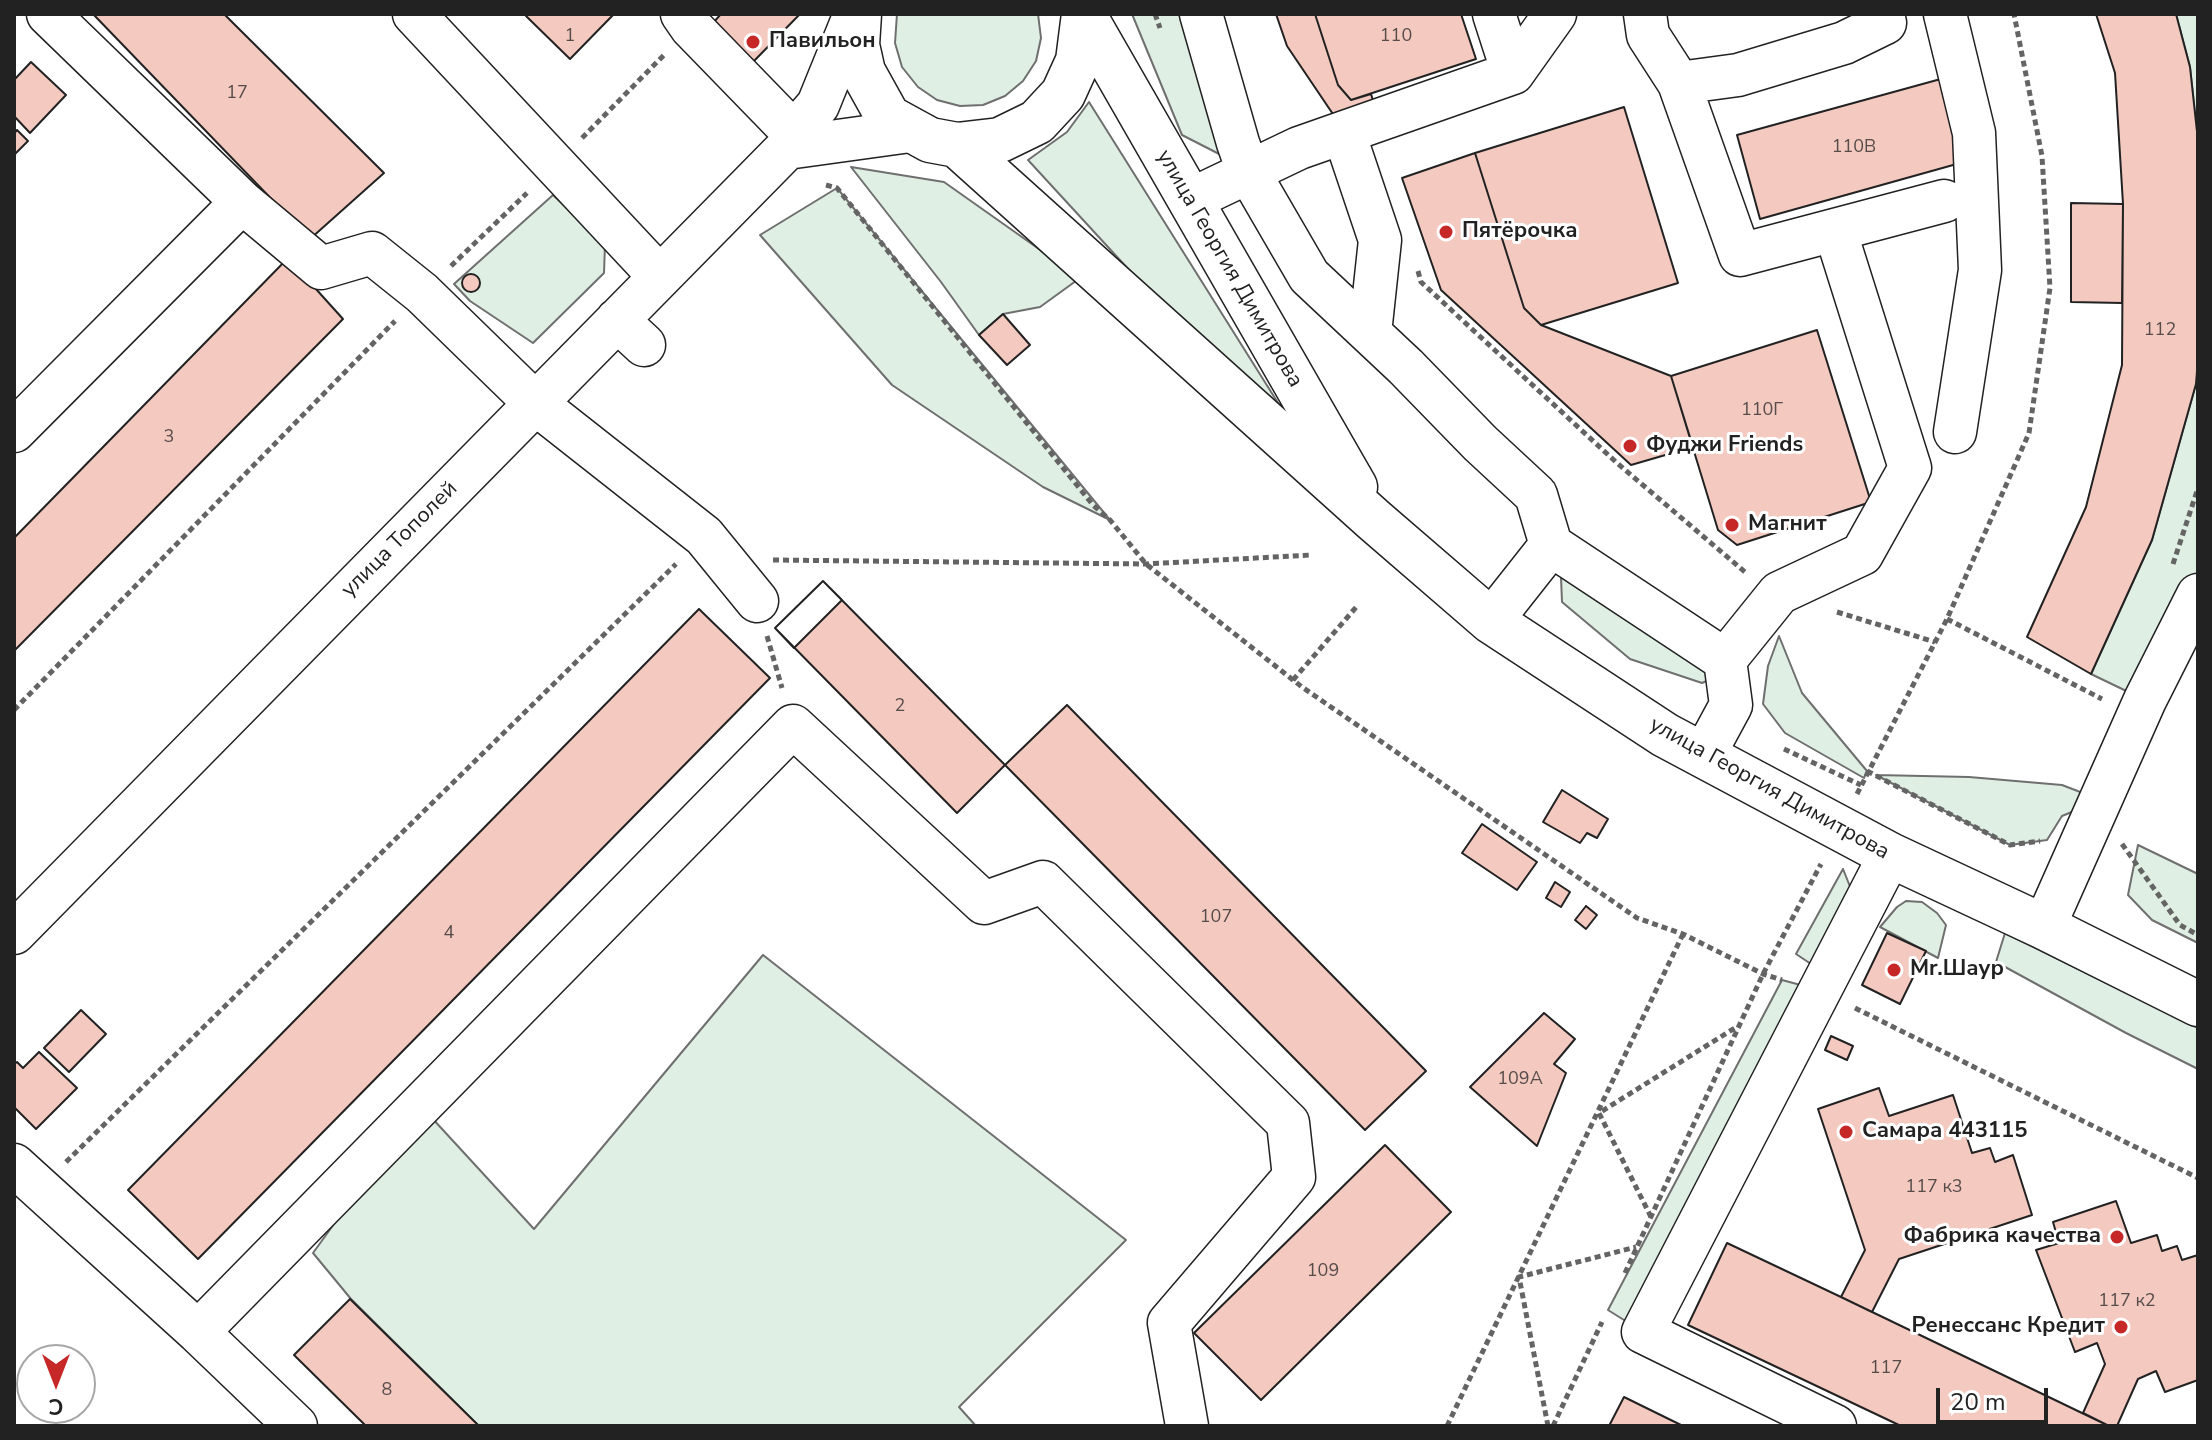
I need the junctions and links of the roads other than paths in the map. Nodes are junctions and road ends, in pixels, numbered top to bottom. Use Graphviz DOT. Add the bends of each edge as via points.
graph roads {
  1 [pos="48,14"];
  2 [pos="414,14"];
  3 [pos="857,14"];
  4 [pos="1201,14"];
  5 [pos="1494,14"];
  6 [pos="1555,14"];
  7 [pos="1645,14"];
  8 [pos="1883,14"];
  9 [pos="1945,14"];
  10 [pos="1084,16"];
  11 [pos="687,20"];
  12 [pos="1513,73"];
  13 [pos="1679,83"];
  14 [pos="910,131"];
  15 [pos="1344,133"];
  16 [pos="790,140"];
  17 [pos="957,145"];
  18 [pos="1248,171"];
  19 [pos="1190,200"];
  20 [pos="1944,201"];
  21 [pos="242,202"];
  22 [pos="1835,230"];
  23 [pos="660,277"];
  24 [pos="1370,333"];
  25 [pos="535,403"];
  26 [pos="14,431"];
  27 [pos="1955,432"];
  28 [pos="1374,520"];
  29 [pos="1551,545"];
  30 [pos="2185,582"];
  31 [pos="757,601"];
  32 [pos="1491,621"];
  33 [pos="1725,660"];
  34 [pos="1704,755"];
  35 [pos="1890,855"];
  36 [pos="2044,927"];
  37 [pos="14,933"];
  38 [pos="2198,1004"];
  39 [pos="27,1177"];
  40 [pos="198,1332"];
  41 [pos="1786,1415"];
  42 [pos="296,1426"];
  43 [pos="1187,1426"];
  44 [pos="1835,1426"];
  1 -- 21 [label="street"];
  2 -- 23 [label="street"];
  3 -- 14 [label="main road" via="863,72 888,117"];
  3 -- 16 [label="street, улица Тополей" via="818,105"];
  4 -- 18 [label="street"];
  5 -- 12 [label="street"];
  6 -- 12 [label="street"];
  7 -- 13 [label="street" via="1648,35"];
  8 -- 13 [label="street" via="1885,23 1844,43 1738,75"];
  9 -- 27 [label="street" via="1974,133 1980,270"];
  10 -- 17 [label="main road" via="1078,61 1063,94 1037,122 1000,140"];
  10 -- 19 [label="main road, улица Георгия Димитрова"];
  11 -- 16 [label="street"];
  12 -- 15 [label="street"];
  13 -- 22 [label="street" via="1740,255"];
  14 -- 16 [label="street"];
  14 -- 17 [label="main road"];
  15 -- 18 [label="street"];
  15 -- 24 [label="street" via="1380,240"];
  16 -- 23 [label="street, улица Тополей"];
  17 -- 28 [label="main road, улица Георгия Димитрова"];
  18 -- 19 [label="street"];
  18 -- 24 [label="street" via="1309,276"];
  19 -- 28 [label="main road, улица Георгия Димитрова"];
  20 -- 22 [label="street"];
  21 -- 25 [label="street" via="321,268 372,253 422,293"];
  21 -- 26 [label="street"];
  22 -- 33 [label="street" via="1910,468 1862,554 1779,593"];
  23 -- 25 [label="street, улица Тополей" via="630,332"];
  24 -- 29 [label="street" via="1536,495"];
  25 -- 31 [label="street" via="704,536"];
  25 -- 37 [label="street, улица Тополей"];
  28 -- 32 [label="main road, улица Георгия Димитрова"];
  29 -- 32 [label="street"];
  29 -- 33 [label="street"];
  30 -- 36 [label="street" via="2145,700"];
  32 -- 34 [label="main road, улица Георгия Димитрова"];
  33 -- 34 [label="street" via="1731,705"];
  34 -- 35 [label="main road, улица Георгия Димитрова"];
  35 -- 36 [label="main road, улица Георгия Димитрова"];
  35 -- 41 [label="street" via="1643,1332"];
  36 -- 38 [label="main road, улица Георгия Димитрова"];
  39 -- 40 [label="street"];
  40 -- 42 [label="street"];
  40 -- 43 [label="street" via="793,726 984,903 1043,882 1288,1123 1294,1177 1169,1323"];
  41 -- 44 [label="street"];
}
